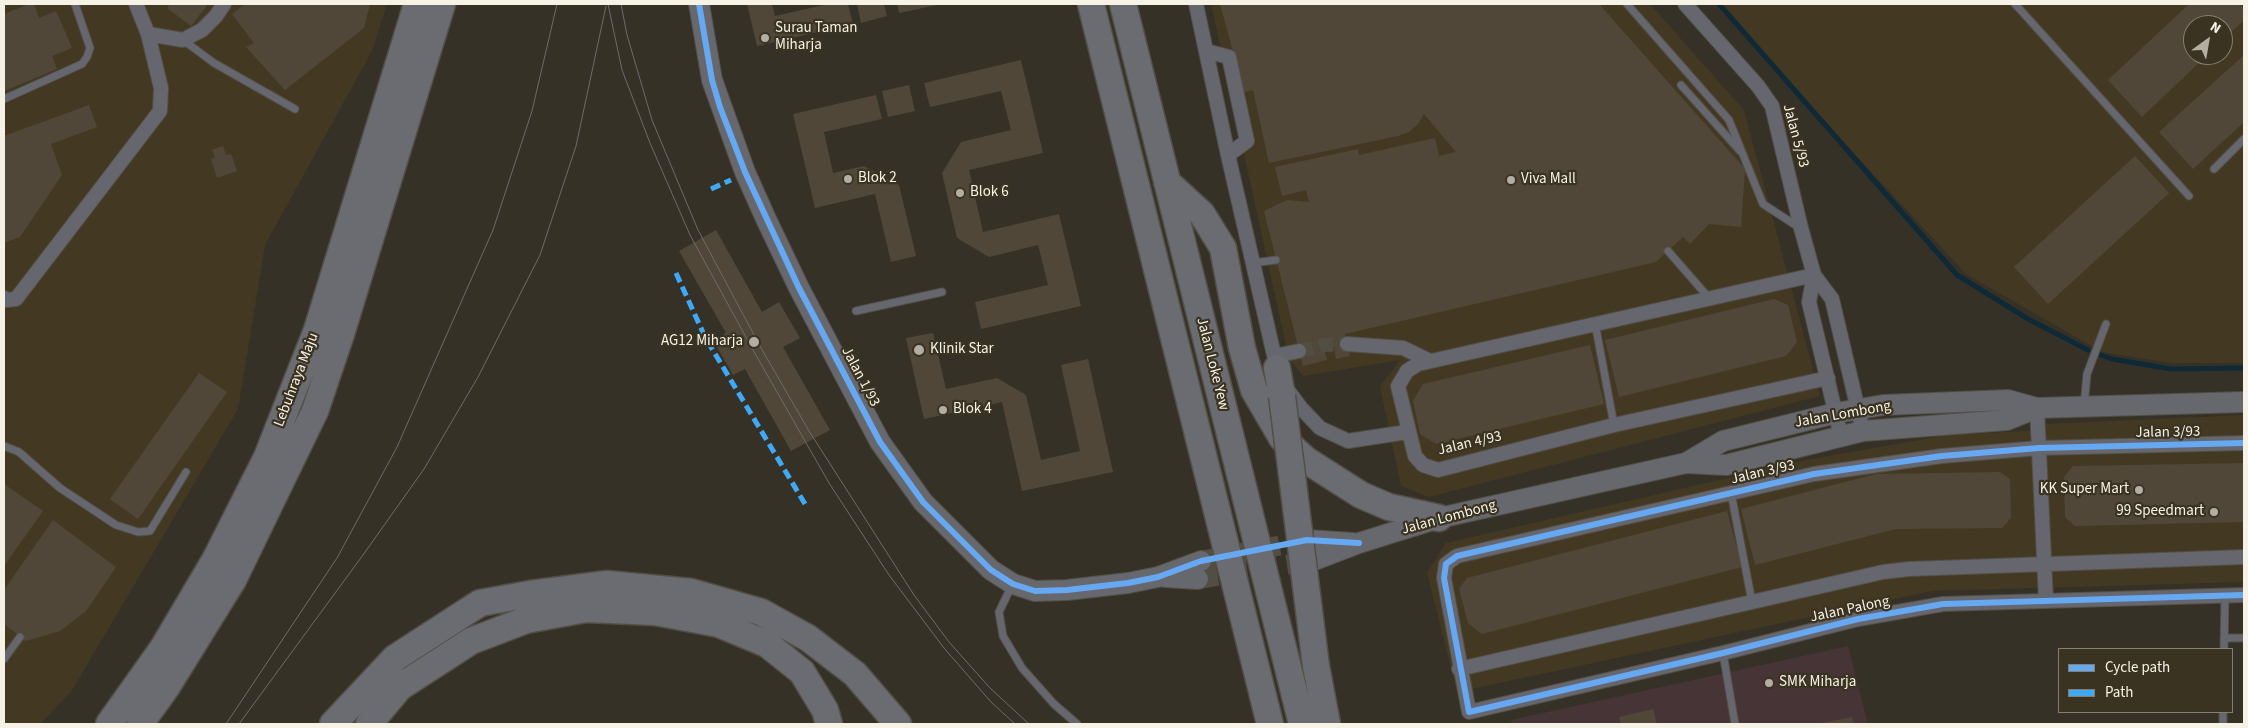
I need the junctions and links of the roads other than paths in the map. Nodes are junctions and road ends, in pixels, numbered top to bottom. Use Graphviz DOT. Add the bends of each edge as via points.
graph roads {
  1 [pos="75,4"];
  2 [pos="136,4"];
  3 [pos="224,4"];
  4 [pos="417,4"];
  5 [pos="442,4"];
  6 [pos="698,4"];
  7 [pos="1091,4"];
  8 [pos="1123,4"];
  9 [pos="1196,4"];
  10 [pos="1627,4"];
  11 [pos="1685,4"];
  12 [pos="2015,4"];
  13 [pos="148,34"];
  14 [pos="183,40"];
  15 [pos="1206,51"];
  16 [pos="1681,86"];
  17 [pos="4,99"];
  18 [pos="295,109"];
  19 [pos="2244,139"];
  20 [pos="1228,155"];
  21 [pos="1743,155"];
  22 [pos="2214,169"];
  23 [pos="1167,182"];
  24 [pos="2189,196"];
  25 [pos="1801,228"];
  26 [pos="1668,251"];
  27 [pos="1276,260"];
  28 [pos="1253,263"];
  29 [pos="1814,275"];
  30 [pos="942,292"];
  31 [pos="4,298"];
  32 [pos="1709,298"];
  33 [pos="856,311"];
  34 [pos="1595,323"];
  35 [pos="2106,324"];
  36 [pos="1348,344"];
  37 [pos="1299,351"];
  38 [pos="1430,361"];
  39 [pos="1276,362"];
  40 [pos="1828,378"];
  41 [pos="2244,402"];
  42 [pos="2084,406"];
  43 [pos="2037,408"];
  44 [pos="1859,409"];
  45 [pos="1836,413"];
  46 [pos="1614,425"];
  47 [pos="1863,431"];
  48 [pos="1408,432"];
  49 [pos="1841,436"];
  50 [pos="2244,444"];
  51 [pos="4,446"];
  52 [pos="2038,448"];
  53 [pos="1686,463"];
  54 [pos="186,472"];
  55 [pos="1732,493"];
  56 [pos="1439,518"];
  57 [pos="1308,540"];
  58 [pos="1359,543"];
  59 [pos="2244,557"];
  60 [pos="1312,561"];
  61 [pos="2044,563"];
  62 [pos="1199,570"];
  63 [pos="1013,584"];
  64 [pos="2225,595"];
  65 [pos="2244,595"];
  66 [pos="2046,601"];
  67 [pos="1752,602"];
  68 [pos="20,637"];
  69 [pos="2224,638"];
  70 [pos="2244,638"];
  71 [pos="2224,648"];
  72 [pos="1723,653"];
  73 [pos="4,659"];
  74 [pos="1460,669"];
  75 [pos="1469,712"];
  76 [pos="109,724"];
  77 [pos="140,724"];
  78 [pos="333,724"];
  79 [pos="369,724"];
  80 [pos="829,724"];
  81 [pos="898,724"];
  82 [pos="1077,724"];
  83 [pos="1270,724"];
  84 [pos="1302,724"];
  85 [pos="1327,724"];
  86 [pos="1735,724"];
  1 -- 17 [label="lane" via="90,48 82,64"];
  2 -- 13 [label="street"];
  3 -- 14 [label="street" via="202,30"];
  4 -- 76 [label="highway, Lebuhraya Maju" via="317,330 267,457 210,568 163,648"];
  5 -- 77 [label="highway, Lebuhraya Maju" via="315,411 233,580"];
  6 -- 63 [label="street, Jalan 1/93" via="712,80 745,172 783,256 880,442 923,502 990,570"];
  7 -- 83 [label="highway, Jalan Loke Yew"];
  8 -- 23 [label="highway, Jalan Loke Yew"];
  9 -- 15 [label="street"];
  10 -- 21 [label="lane" via="1729,120"];
  11 -- 25 [label="street, Jalan 5/93" via="1772,106"];
  12 -- 24 [label="lane"];
  13 -- 14 [label="street"];
  13 -- 31 [label="street" via="161,88 160,111 16,299"];
  14 -- 18 [label="lane" via="214,64"];
  15 -- 20 [label="street"];
  15 -- 20 [label="street" via="1229,57 1243,122 1247,141"];
  16 -- 21 [label="lane"];
  19 -- 22 [label="lane"];
  20 -- 28 [label="street"];
  21 -- 25 [label="lane" via="1763,204"];
  23 -- 56 [label="highway" via="1202,214 1223,248 1242,348 1254,390 1282,438 1306,460 1361,496 1389,507"];
  23 -- 84 [label="highway, Jalan Loke Yew"];
  25 -- 29 [label="street, Jalan 5/93"];
  26 -- 32 [label="lane"];
  27 -- 28 [label="lane"];
  28 -- 39 [label="street"];
  29 -- 32 [label="street, Jalan 4/93"];
  29 -- 40 [label="street, Jalan 5/93" via="1809,302"];
  29 -- 44 [label="street, Jalan 5/93" via="1832,299"];
  30 -- 33 [label="lane"];
  32 -- 34 [label="street, Jalan 4/93"];
  34 -- 38 [label="street, Jalan 4/93"];
  34 -- 46 [label="lane"];
  35 -- 42 [label="lane" via="2087,374"];
  36 -- 38 [label="street" via="1403,348"];
  37 -- 39 [label="street"];
  38 -- 48 [label="street, Jalan 4/93" via="1406,371 1398,386"];
  39 -- 48 [label="street" via="1286,388 1320,428 1348,441"];
  39 -- 85 [label="highway, bridge" via="1316,666"];
  40 -- 45 [label="street, Jalan 5/93"];
  40 -- 46 [label="street, Jalan 4/93"];
  41 -- 42 [label="street, Jalan Lombong"];
  42 -- 43 [label="street, Jalan Lombong"];
  43 -- 44 [label="street, Jalan Lombong" via="2008,400 1883,405"];
  43 -- 47 [label="street, Jalan Lombong" via="2007,420"];
  43 -- 52 [label="street"];
  44 -- 45 [label="street, Jalan Lombong"];
  44 -- 47 [label="street, Jalan 5/93"];
  45 -- 49 [label="street, Jalan 5/93"];
  45 -- 53 [label="street, Jalan Lombong" via="1723,441"];
  46 -- 48 [label="street, Jalan 4/93" via="1438,470 1423,465 1414,456"];
  47 -- 49 [label="street, Jalan Lombong"];
  49 -- 53 [label="street, Jalan Lombong" via="1726,466"];
  50 -- 52 [label="street, Jalan 3/93"];
  51 -- 54 [label="lane" via="19,452 60,488 116,525 138,532 150,531"];
  52 -- 55 [label="street, Jalan 3/93" via="1942,456 1814,474"];
  52 -- 61 [label="street"];
  53 -- 56 [label="street, Jalan Lombong"];
  55 -- 67 [label="lane"];
  55 -- 74 [label="street, Jalan 3/93" via="1457,556 1446,564 1444,578"];
  56 -- 58 [label="street, Jalan Lombong"];
  57 -- 58 [label="street, Jalan Lombong"];
  58 -- 60 [label="street, Jalan Lombong"];
  59 -- 61 [label="street"];
  61 -- 66 [label="street"];
  61 -- 67 [label="street" via="1909,568"];
  62 -- 63 [label="street, Jalan 1/93" via="1067,590 1035,591"];
  63 -- 82 [label="lane" via="999,612 1003,636 1022,668"];
  64 -- 65 [label="street, Jalan Palong"];
  64 -- 66 [label="street, Jalan Palong"];
  64 -- 69 [label="lane"];
  66 -- 72 [label="street, Jalan Palong" via="1943,604 1858,619"];
  67 -- 74 [label="street"];
  68 -- 73 [label="lane"];
  69 -- 70 [label="lane"];
  69 -- 71 [label="lane"];
  72 -- 75 [label="street, Jalan Palong"];
  72 -- 86 [label="lane"];
  74 -- 75 [label="street, Jalan 3/93"];
  78 -- 81 [label="highway" via="395,658 480,603 607,584 691,592 761,612 808,638 854,674"];
  79 -- 80 [label="highway" via="400,688 471,641 526,620 586,609 654,612 720,624 768,644 802,672 825,710"];
}
